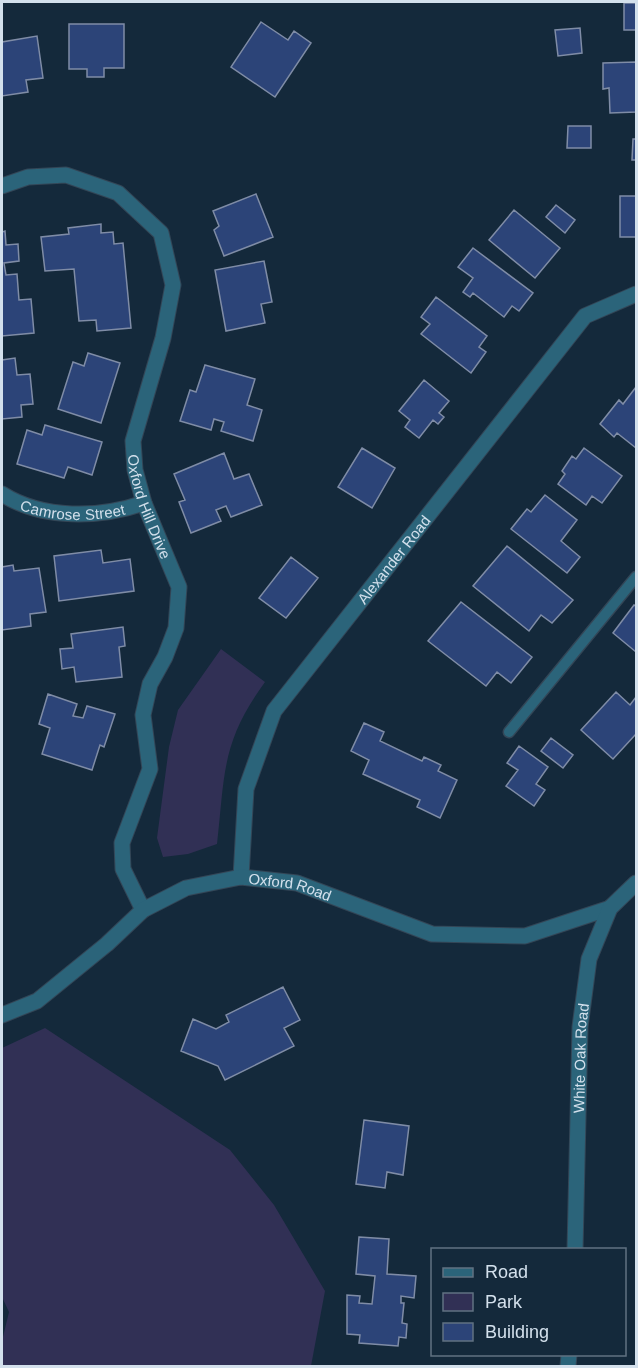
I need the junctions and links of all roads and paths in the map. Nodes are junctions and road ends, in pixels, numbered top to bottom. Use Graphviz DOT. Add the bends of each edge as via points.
graph roads {
  1 [pos="2,186"];
  2 [pos="636,294"];
  3 [pos="2,494"];
  4 [pos="144,503"];
  5 [pos="636,577"];
  6 [pos="508,732"];
  7 [pos="241,877"];
  8 [pos="636,883"];
  9 [pos="610,908"];
  10 [pos="143,910"];
  11 [pos="2,1015"];
  12 [pos="575,1248"];
  1 -- 4 [label="street, Oxford Hill Drive" via="28,177 66,175 118,192 160,233 173,285 163,338 133,441 135,471"];
  2 -- 7 [label="street, Alexander Road" via="585,316 274,711 246,789"];
  3 -- 4 [label="street, Camrose Street" via="42,510 90,514 118,512"];
  4 -- 10 [label="street, Oxford Hill Drive" via="179,587 176,628 150,684 143,716 150,769 122,843 123,869"];
  5 -- 6 [label="lane"];
  7 -- 9 [label="street, Oxford Road" via="297,883 432,934 525,936"];
  7 -- 10 [label="street, Oxford Road" via="186,888"];
  8 -- 9 [label="street, White Oak Road"];
  9 -- 12 [label="street, White Oak Road" via="589,959 580,1027"];
  10 -- 11 [label="street, Oxford Road" via="37,1001"];
}
